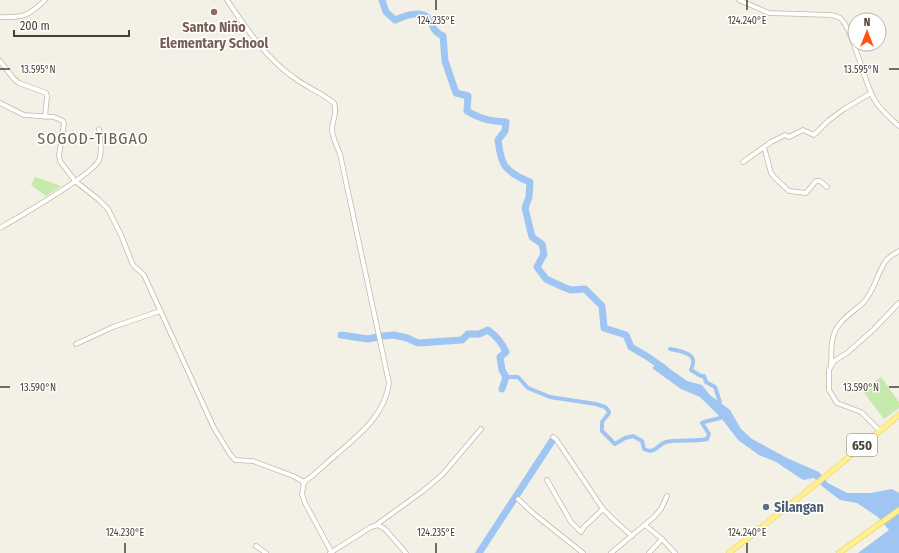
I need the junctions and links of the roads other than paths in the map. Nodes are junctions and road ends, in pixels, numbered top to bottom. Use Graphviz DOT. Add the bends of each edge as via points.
graph roads {
  1 [pos="45,0"];
  2 [pos="227,0"];
  3 [pos="739,0"];
  4 [pos="0,17"];
  5 [pos="0,61"];
  6 [pos="871,93"];
  7 [pos="0,103"];
  8 [pos="45,117"];
  9 [pos="899,126"];
  10 [pos="99,129"];
  11 [pos="764,147"];
  12 [pos="742,162"];
  13 [pos="75,181"];
  14 [pos="827,187"];
  15 [pos="0,228"];
  16 [pos="899,251"];
  17 [pos="899,303"];
  18 [pos="160,311"];
  19 [pos="76,344"];
  20 [pos="831,365"];
  21 [pos="899,414"];
  22 [pos="481,429"];
  23 [pos="879,430"];
  24 [pos="553,437"];
  25 [pos="548,480"];
  26 [pos="304,482"];
  27 [pos="667,496"];
  28 [pos="518,499"];
  29 [pos="603,509"];
  30 [pos="899,510"];
  31 [pos="376,525"];
  32 [pos="645,525"];
  33 [pos="632,536"];
  34 [pos="662,539"];
  35 [pos="256,546"];
  36 [pos="266,553"];
  37 [pos="331,553"];
  38 [pos="406,553"];
  39 [pos="583,553"];
  40 [pos="611,553"];
  41 [pos="649,553"];
  42 [pos="675,553"];
  43 [pos="729,553"];
  44 [pos="839,553"];
  1 -- 4 [label="street" via="26,15 14,18"];
  2 -- 26 [label="street" via="260,45 281,67 334,103 336,108 333,135 340,154 389,382 384,401 367,428"];
  3 -- 6 [label="street" via="769,13 826,14 840,18 848,28"];
  5 -- 8 [label="street" via="19,83 46,93"];
  6 -- 9 [label="street" via="878,106"];
  6 -- 11 [label="street" via="844,109 814,135 803,130 789,137 785,135"];
  7 -- 8 [label="street" via="24,115"];
  8 -- 13 [label="street" via="63,121 60,161"];
  10 -- 13 [label="street" via="99,160"];
  11 -- 12 [label="street"];
  11 -- 14 [label="street" via="771,173 789,191 806,193 816,181"];
  13 -- 15 [label="street"];
  13 -- 18 [label="street" via="108,209 132,265 144,275"];
  16 -- 20 [label="street" via="885,263 866,298 833,334"];
  17 -- 20 [label="street" via="874,330"];
  18 -- 19 [label="street" via="112,327"];
  18 -- 26 [label="street" via="214,428 235,460 254,461"];
  20 -- 23 [label="street" via="829,390 837,403 861,412"];
  21 -- 23 [label="main road, 650"];
  22 -- 31 [label="street" via="442,475"];
  23 -- 43 [label="main road, 650"];
  24 -- 29 [label="street"];
  25 -- 29 [label="street" via="571,522 581,532"];
  26 -- 37 [label="street" via="302,494 305,503"];
  27 -- 32 [label="street" via="658,513"];
  28 -- 39 [label="street"];
  29 -- 33 [label="street"];
  30 -- 44 [label="main road"];
  31 -- 37 [label="street" via="364,530"];
  31 -- 38 [label="street" via="380,525"];
  32 -- 33 [label="street"];
  32 -- 34 [label="street"];
  33 -- 40 [label="street"];
  34 -- 41 [label="street"];
  34 -- 42 [label="street"];
  35 -- 36 [label="street"];
}
